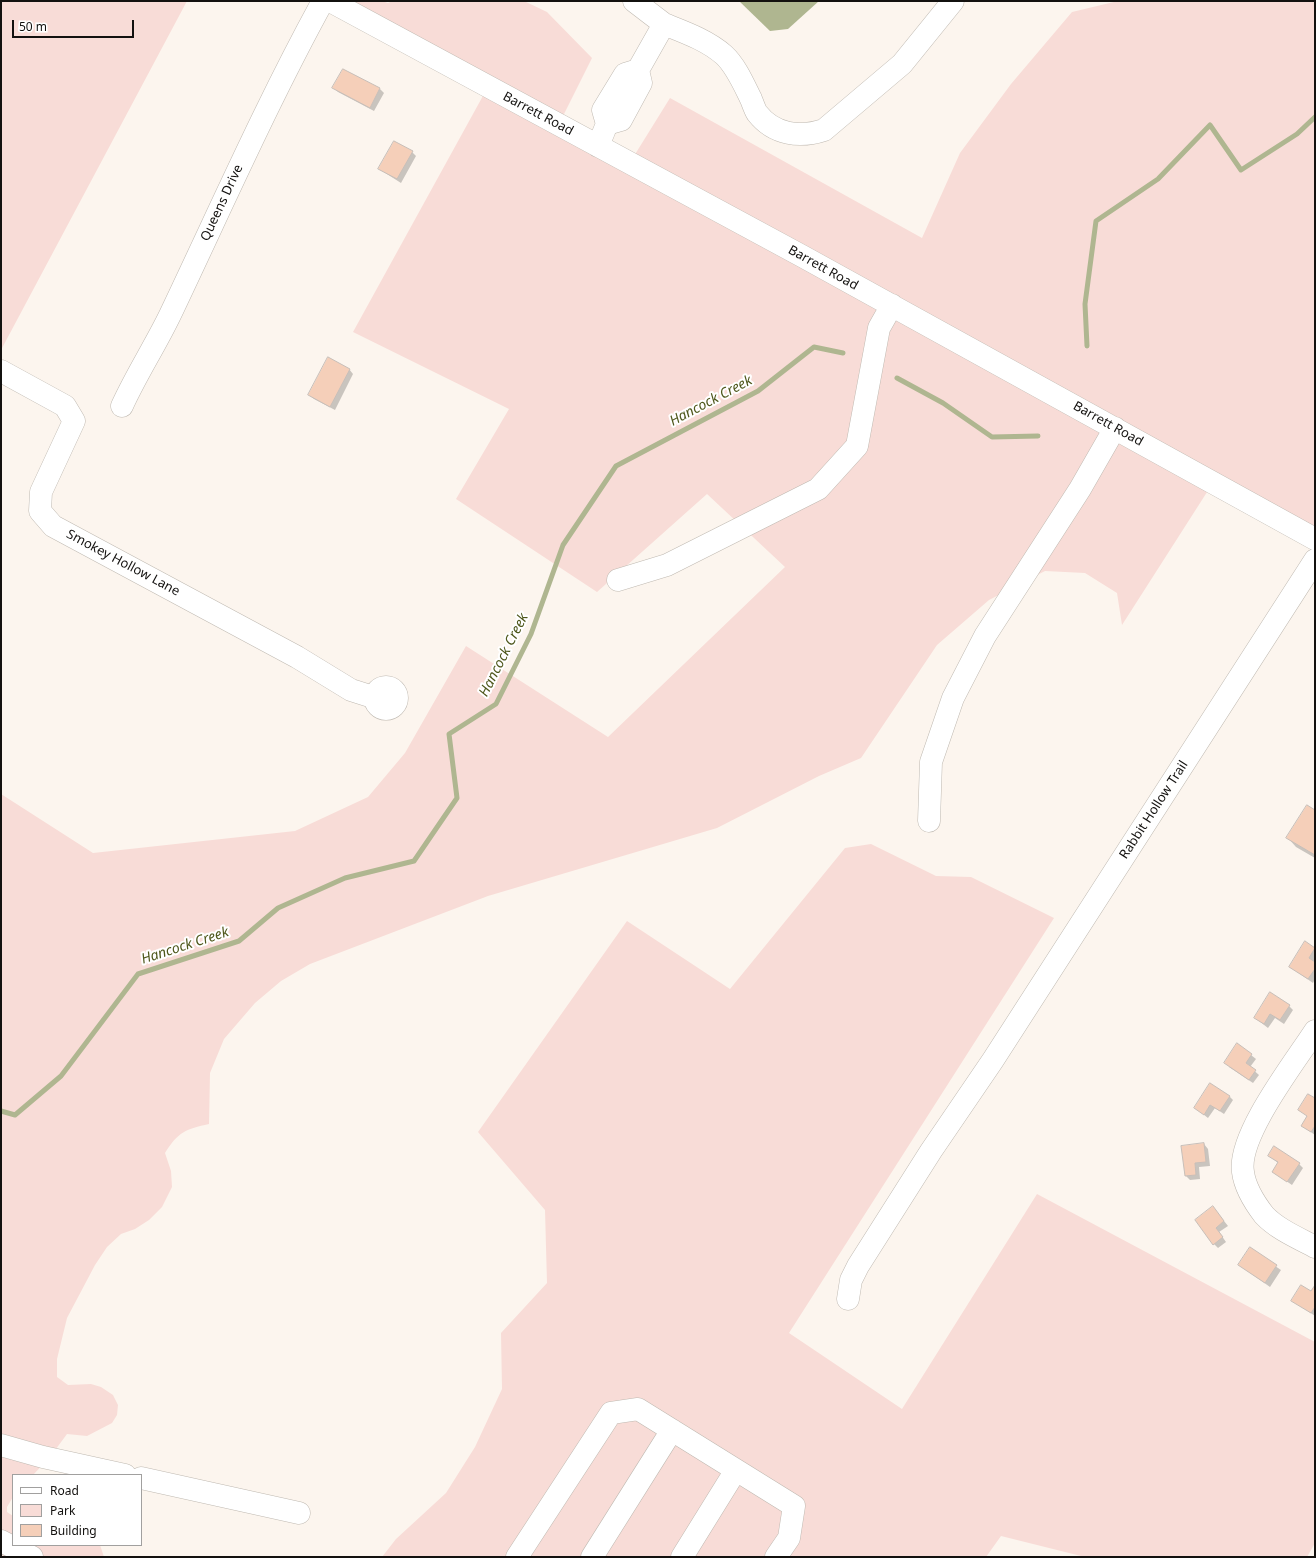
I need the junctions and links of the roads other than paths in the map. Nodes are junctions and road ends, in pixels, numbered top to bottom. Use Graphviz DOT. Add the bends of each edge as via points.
graph roads {
  1 [pos="323,1"];
  2 [pos="330,1"];
  3 [pos="634,1"];
  4 [pos="953,1"];
  5 [pos="664,24"];
  6 [pos="598,146"];
  7 [pos="892,305"];
  8 [pos="1,371"];
  9 [pos="122,406"];
  10 [pos="1115,428"];
  11 [pos="1315,539"];
  12 [pos="1315,560"];
  13 [pos="618,580"];
  14 [pos="376,698"];
  15 [pos="929,821"];
  16 [pos="1315,1031"];
  17 [pos="1315,1247"];
  18 [pos="848,1299"];
  19 [pos="672,1430"];
  20 [pos="1,1445"];
  21 [pos="736,1470"];
  22 [pos="120,1474"];
  23 [pos="142,1478"];
  24 [pos="299,1513"];
  25 [pos="1,1541"];
  26 [pos="32,1557"];
  27 [pos="517,1557"];
  28 [pos="592,1557"];
  29 [pos="682,1557"];
  30 [pos="776,1557"];
  1 -- 9 [label="street, Queens Drive" via="291,59 168,317"];
  2 -- 6 [label="street, Barrett Road"];
  3 -- 5 [label="street"];
  4 -- 5 [label="street" via="902,64 824,130 796,136 773,127 757,113 740,78 724,55 698,38"];
  5 -- 6 [label="street" via="638,70 641,83 621,120 607,124"];
  6 -- 7 [label="street, Barrett Road"];
  7 -- 10 [label="street, Barrett Road"];
  7 -- 13 [label="street" via="878,328 856,446 818,489 667,566"];
  8 -- 14 [label="street, Smokey Hollow Lane" via="65,406 74,421 41,492 40,511 53,526 296,657 351,690"];
  10 -- 11 [label="street, Barrett Road"];
  10 -- 15 [label="street" via="1080,489 985,636 953,698 932,762"];
  12 -- 18 [label="street, Rabbit Hollow Trail" via="858,1266 851,1280"];
  16 -- 17 [label="street" via="1260,1115 1247,1140 1242,1170 1249,1194 1265,1216 1287,1232"];
  19 -- 21 [label="street"];
  19 -- 27 [label="street" via="638,1409 611,1413"];
  19 -- 28 [label="street"];
  20 -- 22 [label="street"];
  21 -- 29 [label="street"];
  21 -- 30 [label="street" via="794,1506 789,1538"];
  23 -- 24 [label="street"];
  25 -- 26 [label="street"];
}
